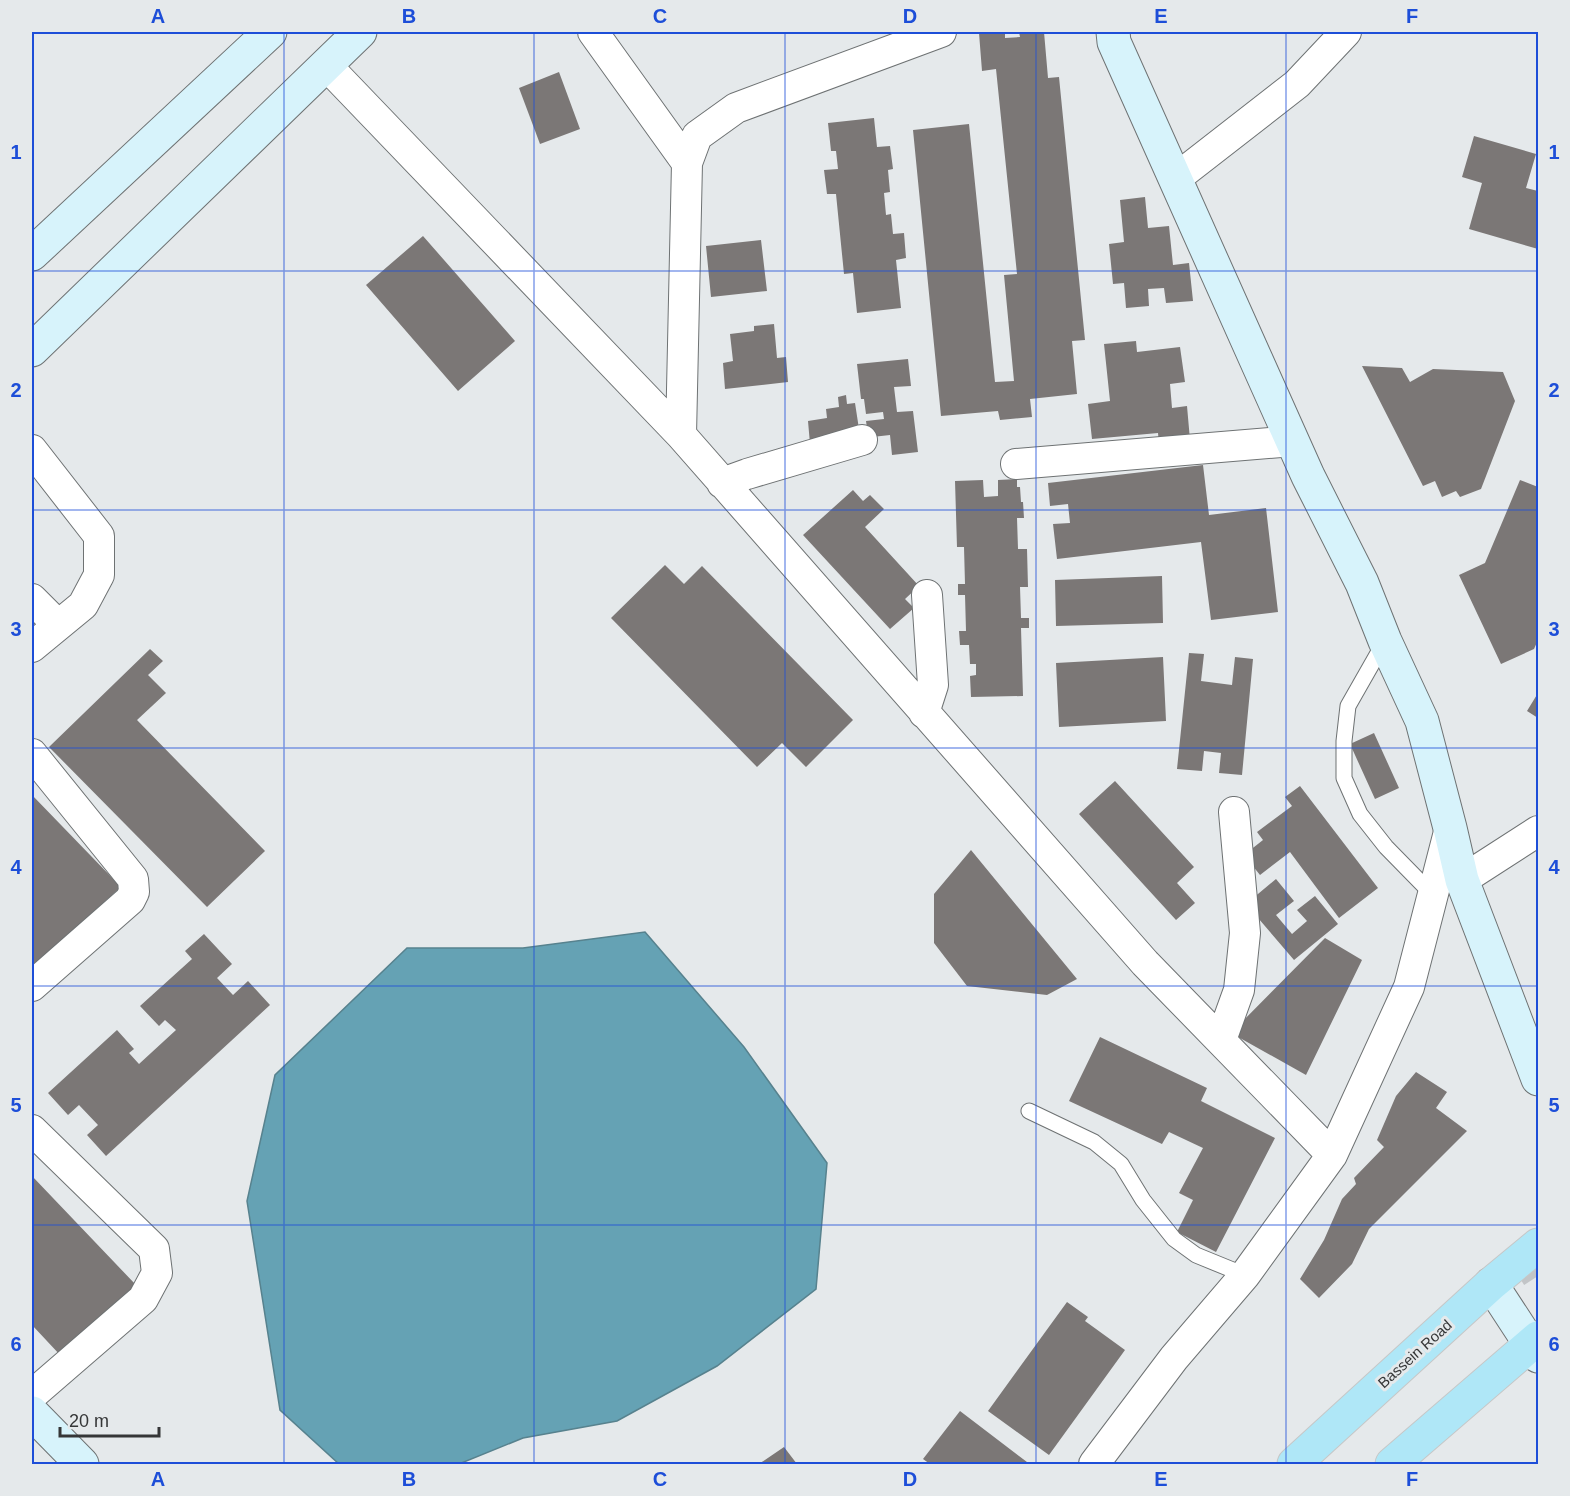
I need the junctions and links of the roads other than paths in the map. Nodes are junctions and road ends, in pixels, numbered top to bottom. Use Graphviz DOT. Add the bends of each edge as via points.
graph roads {
  1 [pos="270,32"];
  2 [pos="360,32"];
  3 [pos="593,32"];
  4 [pos="941,32"];
  5 [pos="1113,32"];
  6 [pos="1346,32"];
  7 [pos="326,65"];
  8 [pos="687,163"];
  9 [pos="1175,179"];
  10 [pos="32,254"];
  11 [pos="32,350"];
  12 [pos="681,435"];
  13 [pos="862,440"];
  14 [pos="1293,441"];
  15 [pos="32,450"];
  16 [pos="1016,464"];
  17 [pos="722,483"];
  18 [pos="927,595"];
  19 [pos="32,599"];
  20 [pos="58,625"];
  21 [pos="1385,641"];
  22 [pos="32,647"];
  23 [pos="924,713"];
  24 [pos="32,754"];
  25 [pos="1234,812"];
  26 [pos="1539,831"];
  27 [pos="1448,888"];
  28 [pos="32,986"];
  29 [pos="1221,1040"];
  30 [pos="1539,1080"];
  31 [pos="1029,1111"];
  32 [pos="32,1131"];
  33 [pos="1332,1155"];
  34 [pos="1539,1245"];
  35 [pos="1245,1275"];
  36 [pos="1491,1284"];
  37 [pos="1536,1346"];
  38 [pos="32,1395"];
  39 [pos="32,1413"];
  40 [pos="82,1464"];
  41 [pos="1094,1464"];
  42 [pos="1294,1464"];
  43 [pos="1392,1464"];
  1 -- 10 [label="street"];
  2 -- 7 [label="street"];
  3 -- 8 [label="street"];
  4 -- 8 [label="street" via="736,108 697,136"];
  5 -- 9 [label="street"];
  6 -- 9 [label="street" via="1297,84"];
  7 -- 11 [label="street"];
  7 -- 12 [label="street"];
  8 -- 12 [label="street"];
  9 -- 14 [label="street"];
  12 -- 17 [label="street"];
  13 -- 17 [label="street"];
  14 -- 16 [label="street"];
  14 -- 21 [label="street" via="1362,583"];
  15 -- 20 [label="street" via="99,536 99,575 83,605"];
  17 -- 23 [label="street"];
  18 -- 23 [label="street" via="933,685"];
  19 -- 20 [label="street"];
  20 -- 22 [label="street"];
  21 -- 27 [label="street" via="1422,721 1450,828"];
  21 -- 27 [label="lane" via="1348,706 1344,778 1360,814 1386,848"];
  23 -- 29 [label="street" via="1145,963"];
  24 -- 28 [label="street" via="133,879 134,892 130,900"];
  25 -- 29 [label="street" via="1245,933 1239,990"];
  26 -- 27 [label="street"];
  27 -- 30 [label="street"];
  27 -- 33 [label="street" via="1409,987"];
  29 -- 33 [label="street"];
  31 -- 35 [label="lane" via="1094,1142 1121,1164 1174,1239 1196,1255"];
  32 -- 38 [label="street" via="154,1249 157,1273 143,1299"];
  33 -- 35 [label="street"];
  34 -- 36 [label="main road, Bassein Road"];
  35 -- 41 [label="street" via="1174,1358"];
  36 -- 37 [label="street"];
  36 -- 42 [label="main road, Bassein Road"];
  37 -- 43 [label="main road"];
  39 -- 40 [label="street"];
}
